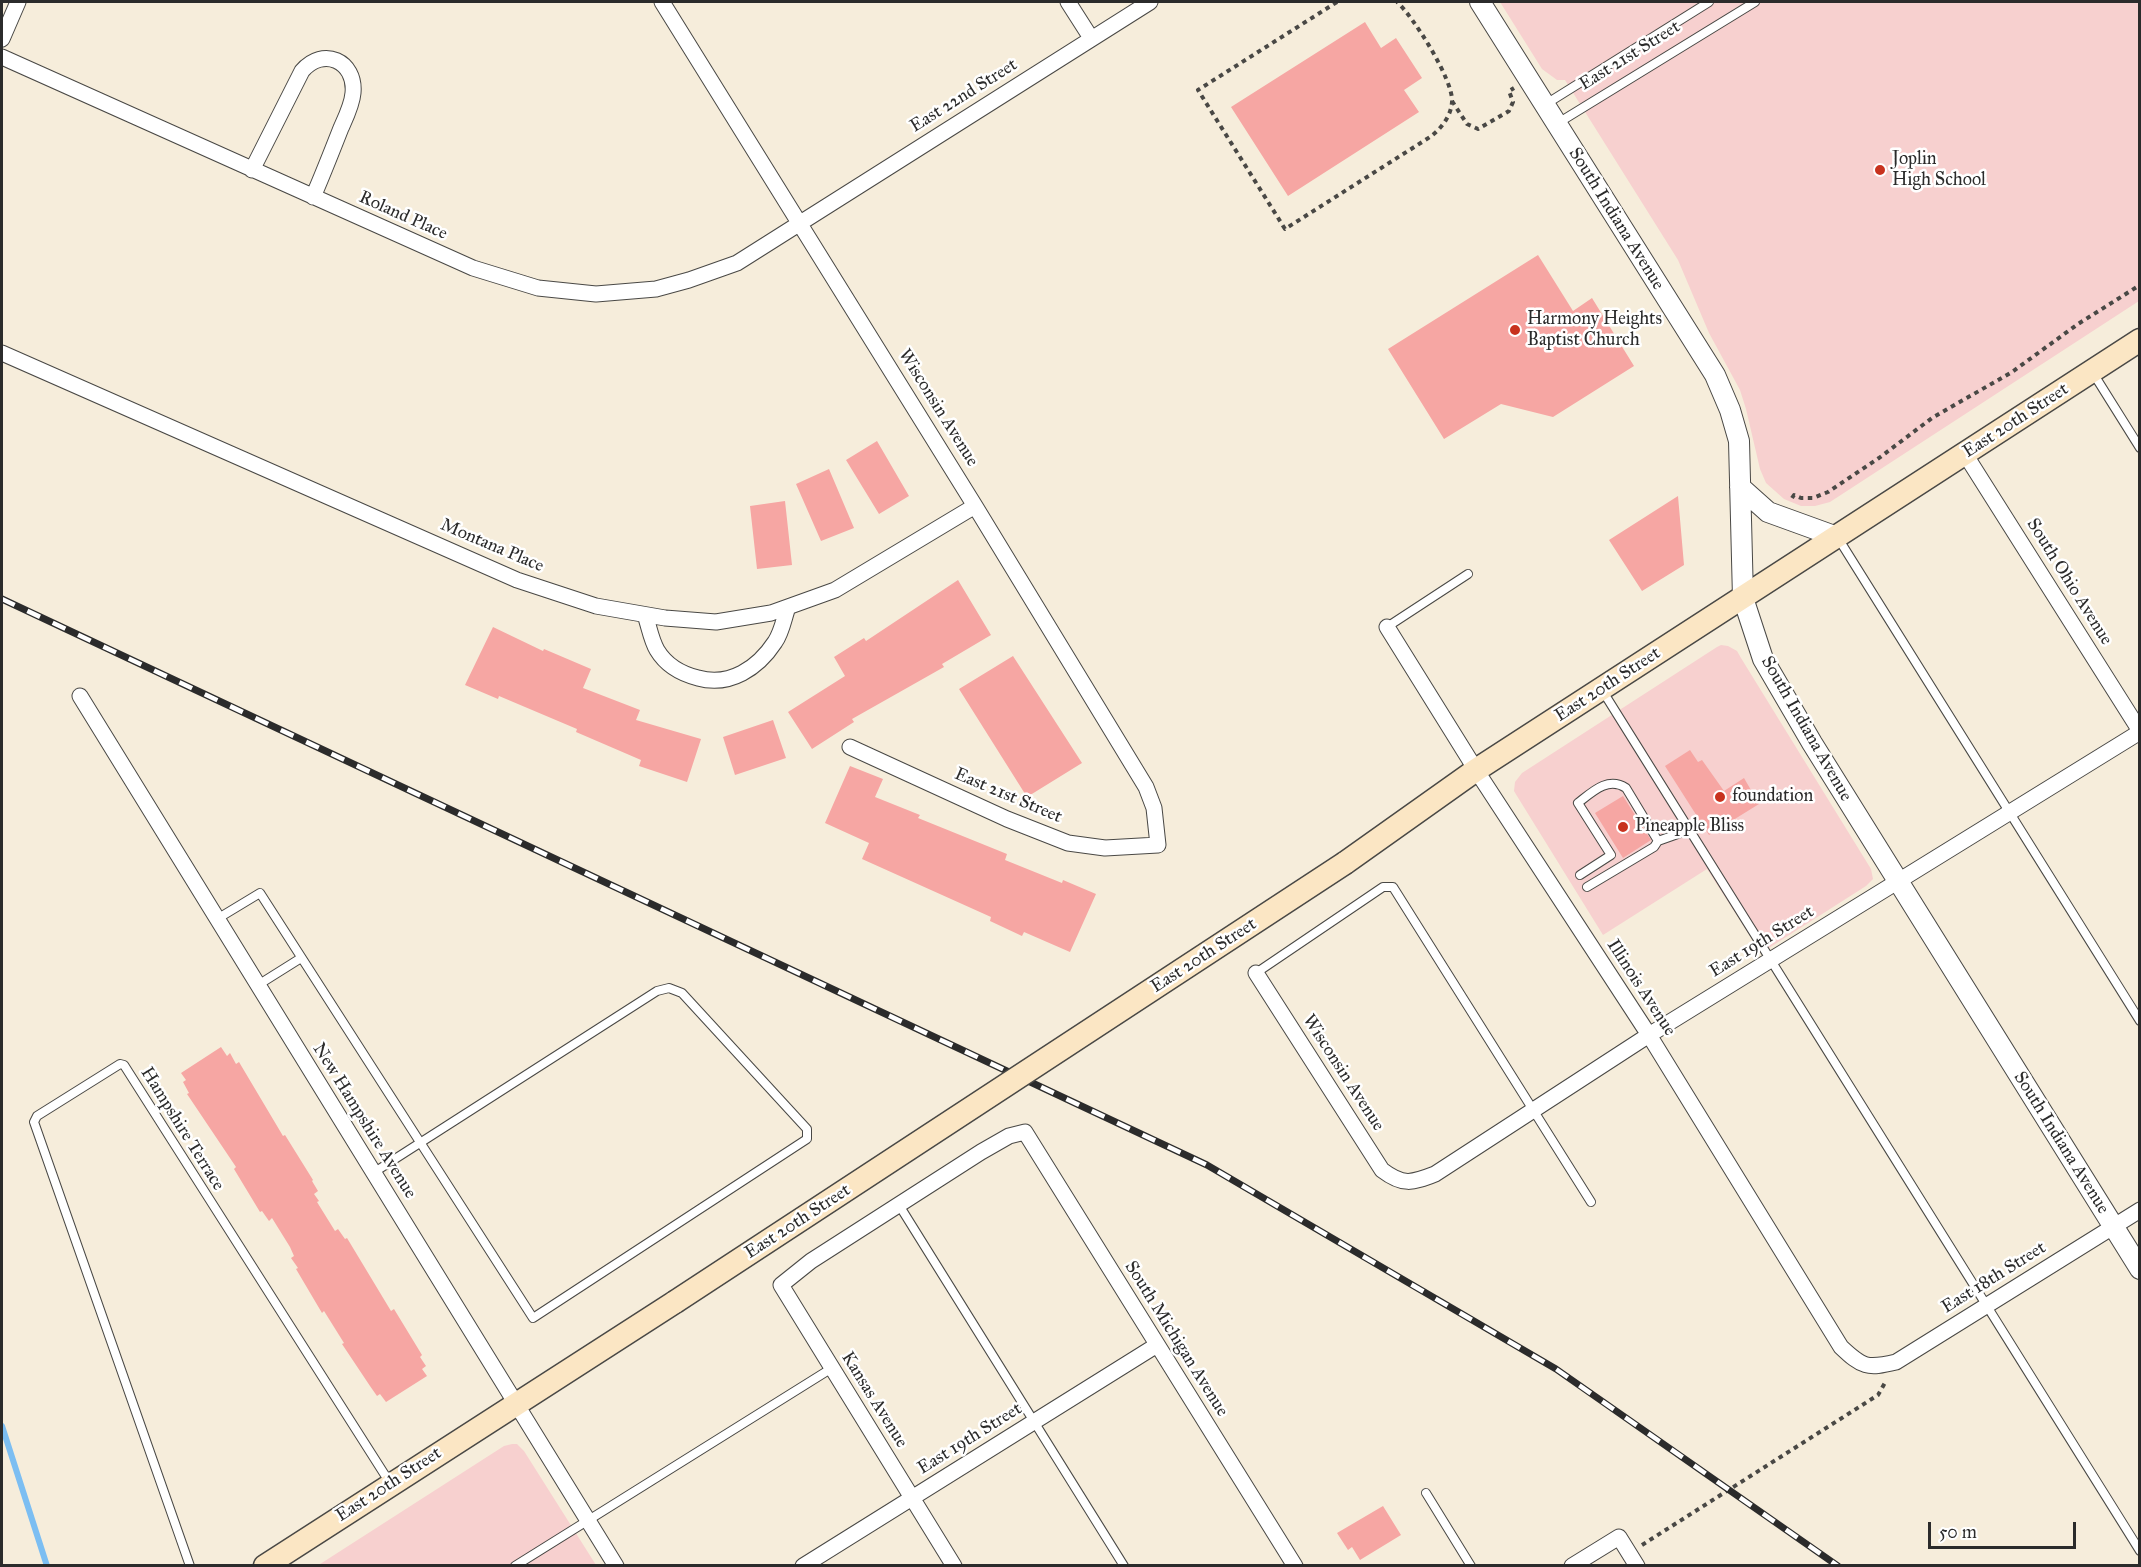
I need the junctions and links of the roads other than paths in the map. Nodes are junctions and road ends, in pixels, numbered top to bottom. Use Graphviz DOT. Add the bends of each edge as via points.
graph roads {
  1 [pos="18,2"];
  2 [pos="662,2"];
  3 [pos="1068,2"];
  4 [pos="1150,2"];
  5 [pos="1480,2"];
  6 [pos="1709,2"];
  7 [pos="1755,2"];
  8 [pos="1090,38"];
  9 [pos="2,39"];
  10 [pos="2,57"];
  11 [pos="1545,105"];
  12 [pos="1557,124"];
  13 [pos="252,170"];
  14 [pos="313,197"];
  15 [pos="800,223"];
  16 [pos="2139,340"];
  17 [pos="2,353"];
  18 [pos="2092,371"];
  19 [pos="2139,448"];
  20 [pos="1965,454"];
  21 [pos="1740,487"];
  22 [pos="975,506"];
  23 [pos="1837,537"];
  24 [pos="1468,574"];
  25 [pos="1743,598"];
  26 [pos="788,607"];
  27 [pos="645,615"];
  28 [pos="1387,627"];
  29 [pos="1601,689"];
  30 [pos="80,696"];
  31 [pos="2139,732"];
  32 [pos="850,747"];
  33 [pos="1476,770"];
  34 [pos="2009,812"];
  35 [pos="1689,830"];
  36 [pos="1658,841"];
  37 [pos="1158,845"];
  38 [pos="1611,855"];
  39 [pos="1619,868"];
  40 [pos="1580,876"];
  41 [pos="1898,880"];
  42 [pos="1587,887"];
  43 [pos="217,919"];
  44 [pos="300,958"];
  45 [pos="1770,960"];
  46 [pos="1256,973"];
  47 [pos="258,985"];
  48 [pos="2139,1021"];
  49 [pos="1649,1035"];
  50 [pos="1533,1110"];
  51 [pos="421,1142"];
  52 [pos="373,1173"];
  53 [pos="1406,1183"];
  54 [pos="1591,1202"];
  55 [pos="899,1204"];
  56 [pos="2139,1210"];
  57 [pos="2113,1227"];
  58 [pos="2139,1269"];
  59 [pos="1986,1306"];
  60 [pos="1157,1345"];
  61 [pos="1866,1366"];
  62 [pos="832,1368"];
  63 [pos="516,1403"];
  64 [pos="1033,1422"];
  65 [pos="390,1485"];
  66 [pos="1426,1493"];
  67 [pos="912,1498"];
  68 [pos="588,1520"];
  69 [pos="2139,1551"];
  70 [pos="273,1564"];
  71 [pos="190,1566"];
  72 [pos="515,1566"];
  73 [pos="616,1566"];
  74 [pos="803,1566"];
  75 [pos="954,1566"];
  76 [pos="1124,1566"];
  77 [pos="1295,1566"];
  78 [pos="1471,1566"];
  79 [pos="1572,1566"];
  80 [pos="1636,1566"];
  1 -- 9 [label="street"];
  2 -- 15 [label="street, Wisconsin Avenue"];
  3 -- 8 [label="street"];
  4 -- 8 [label="street, East 22nd Street"];
  5 -- 11 [label="street, South Indiana Avenue"];
  6 -- 11 [label="lane, East 21st Street"];
  7 -- 12 [label="lane, East 21st Street"];
  8 -- 15 [label="street, East 22nd Street"];
  10 -- 13 [label="street, Roland Place"];
  11 -- 12 [label="street, South Indiana Avenue"];
  12 -- 21 [label="street, South Indiana Avenue" via="1715,375 1739,441"];
  13 -- 14 [label="street, Roland Place"];
  13 -- 14 [label="street" via="308,63 330,58 340,62 353,82 351,104"];
  14 -- 15 [label="street, Roland Place" via="473,268 538,288 596,294 656,289 689,280 737,263"];
  15 -- 22 [label="street, Wisconsin Avenue"];
  16 -- 18 [label="main road, East 20th Street"];
  17 -- 27 [label="street, Montana Place" via="517,580 596,606"];
  18 -- 19 [label="lane"];
  18 -- 20 [label="main road, East 20th Street"];
  20 -- 23 [label="main road, East 20th Street"];
  20 -- 31 [label="street, South Ohio Avenue"];
  21 -- 23 [label="street" via="1768,512"];
  21 -- 25 [label="street, South Indiana Avenue"];
  22 -- 26 [label="street, Montana Place" via="835,590"];
  22 -- 37 [label="street, Wisconsin Avenue" via="1146,787 1154,808"];
  23 -- 25 [label="main road, East 20th Street"];
  23 -- 34 [label="lane"];
  24 -- 28 [label="lane"];
  25 -- 29 [label="main road, East 20th Street"];
  25 -- 41 [label="street, South Indiana Avenue" via="1763,659"];
  26 -- 27 [label="street, Montana Place" via="771,614 716,622"];
  26 -- 27 [label="street" via="777,640 763,658 745,674 725,680 705,681 686,675 667,662 657,649"];
  28 -- 33 [label="street, Illinois Avenue"];
  29 -- 33 [label="main road, East 20th Street"];
  29 -- 35 [label="lane"];
  30 -- 43 [label="street, New Hampshire Avenue"];
  31 -- 34 [label="street, East 19th Street"];
  32 -- 37 [label="street, East 21st Street" via="1068,843 1105,848"];
  33 -- 49 [label="street, Illinois Avenue"];
  33 -- 63 [label="main road, East 20th Street, bridge" via="1346,863"];
  34 -- 41 [label="street, East 19th Street"];
  34 -- 48 [label="lane"];
  35 -- 36 [label="lane"];
  35 -- 45 [label="lane"];
  36 -- 38 [label="lane" via="1626,788 1620,784 1602,785 1578,803"];
  36 -- 39 [label="lane"];
  38 -- 39 [label="lane"];
  38 -- 40 [label="lane"];
  39 -- 42 [label="lane"];
  41 -- 45 [label="street, East 19th Street"];
  41 -- 57 [label="street, South Indiana Avenue"];
  43 -- 44 [label="lane" via="260,893"];
  43 -- 47 [label="street, New Hampshire Avenue"];
  44 -- 47 [label="lane"];
  44 -- 51 [label="lane"];
  45 -- 49 [label="street, East 19th Street"];
  45 -- 59 [label="lane"];
  46 -- 50 [label="lane" via="1383,887 1393,887"];
  46 -- 53 [label="street, Wisconsin Avenue" via="1382,1170"];
  47 -- 52 [label="street, New Hampshire Avenue"];
  49 -- 50 [label="street, East 19th Street"];
  49 -- 61 [label="street, Illinois Avenue" via="1841,1347"];
  50 -- 53 [label="street, East 19th Street" via="1435,1174"];
  50 -- 54 [label="lane"];
  51 -- 51 [label="lane" via="657,991 669,988 682,993 807,1129 807,1139 533,1318"];
  51 -- 52 [label="lane"];
  52 -- 63 [label="street, New Hampshire Avenue"];
  55 -- 60 [label="street, South Michigan Avenue" via="981,1152 1025,1132"];
  55 -- 62 [label="street, Kansas Avenue" via="781,1285"];
  55 -- 64 [label="lane"];
  56 -- 57 [label="street, East 18th Street"];
  57 -- 58 [label="street, South Indiana Avenue"];
  57 -- 59 [label="street, East 18th Street"];
  59 -- 61 [label="street, East 18th Street" via="1896,1362"];
  59 -- 69 [label="lane"];
  60 -- 64 [label="street, East 19th Street"];
  60 -- 77 [label="street, South Michigan Avenue"];
  62 -- 67 [label="street, Kansas Avenue"];
  62 -- 68 [label="lane"];
  63 -- 65 [label="main road, East 20th Street"];
  63 -- 68 [label="street, New Hampshire Avenue"];
  64 -- 67 [label="street, East 19th Street"];
  64 -- 76 [label="lane"];
  65 -- 70 [label="main road, East 20th Street"];
  65 -- 71 [label="lane, Hampshire Terrace" via="124,1065 120,1065 37,1116 34,1122"];
  66 -- 78 [label="lane"];
  67 -- 74 [label="street, East 19th Street"];
  67 -- 75 [label="street, Kansas Avenue"];
  68 -- 72 [label="lane"];
  68 -- 73 [label="street, New Hampshire Avenue"];
  79 -- 80 [label="street" via="1623,1543"];
}
